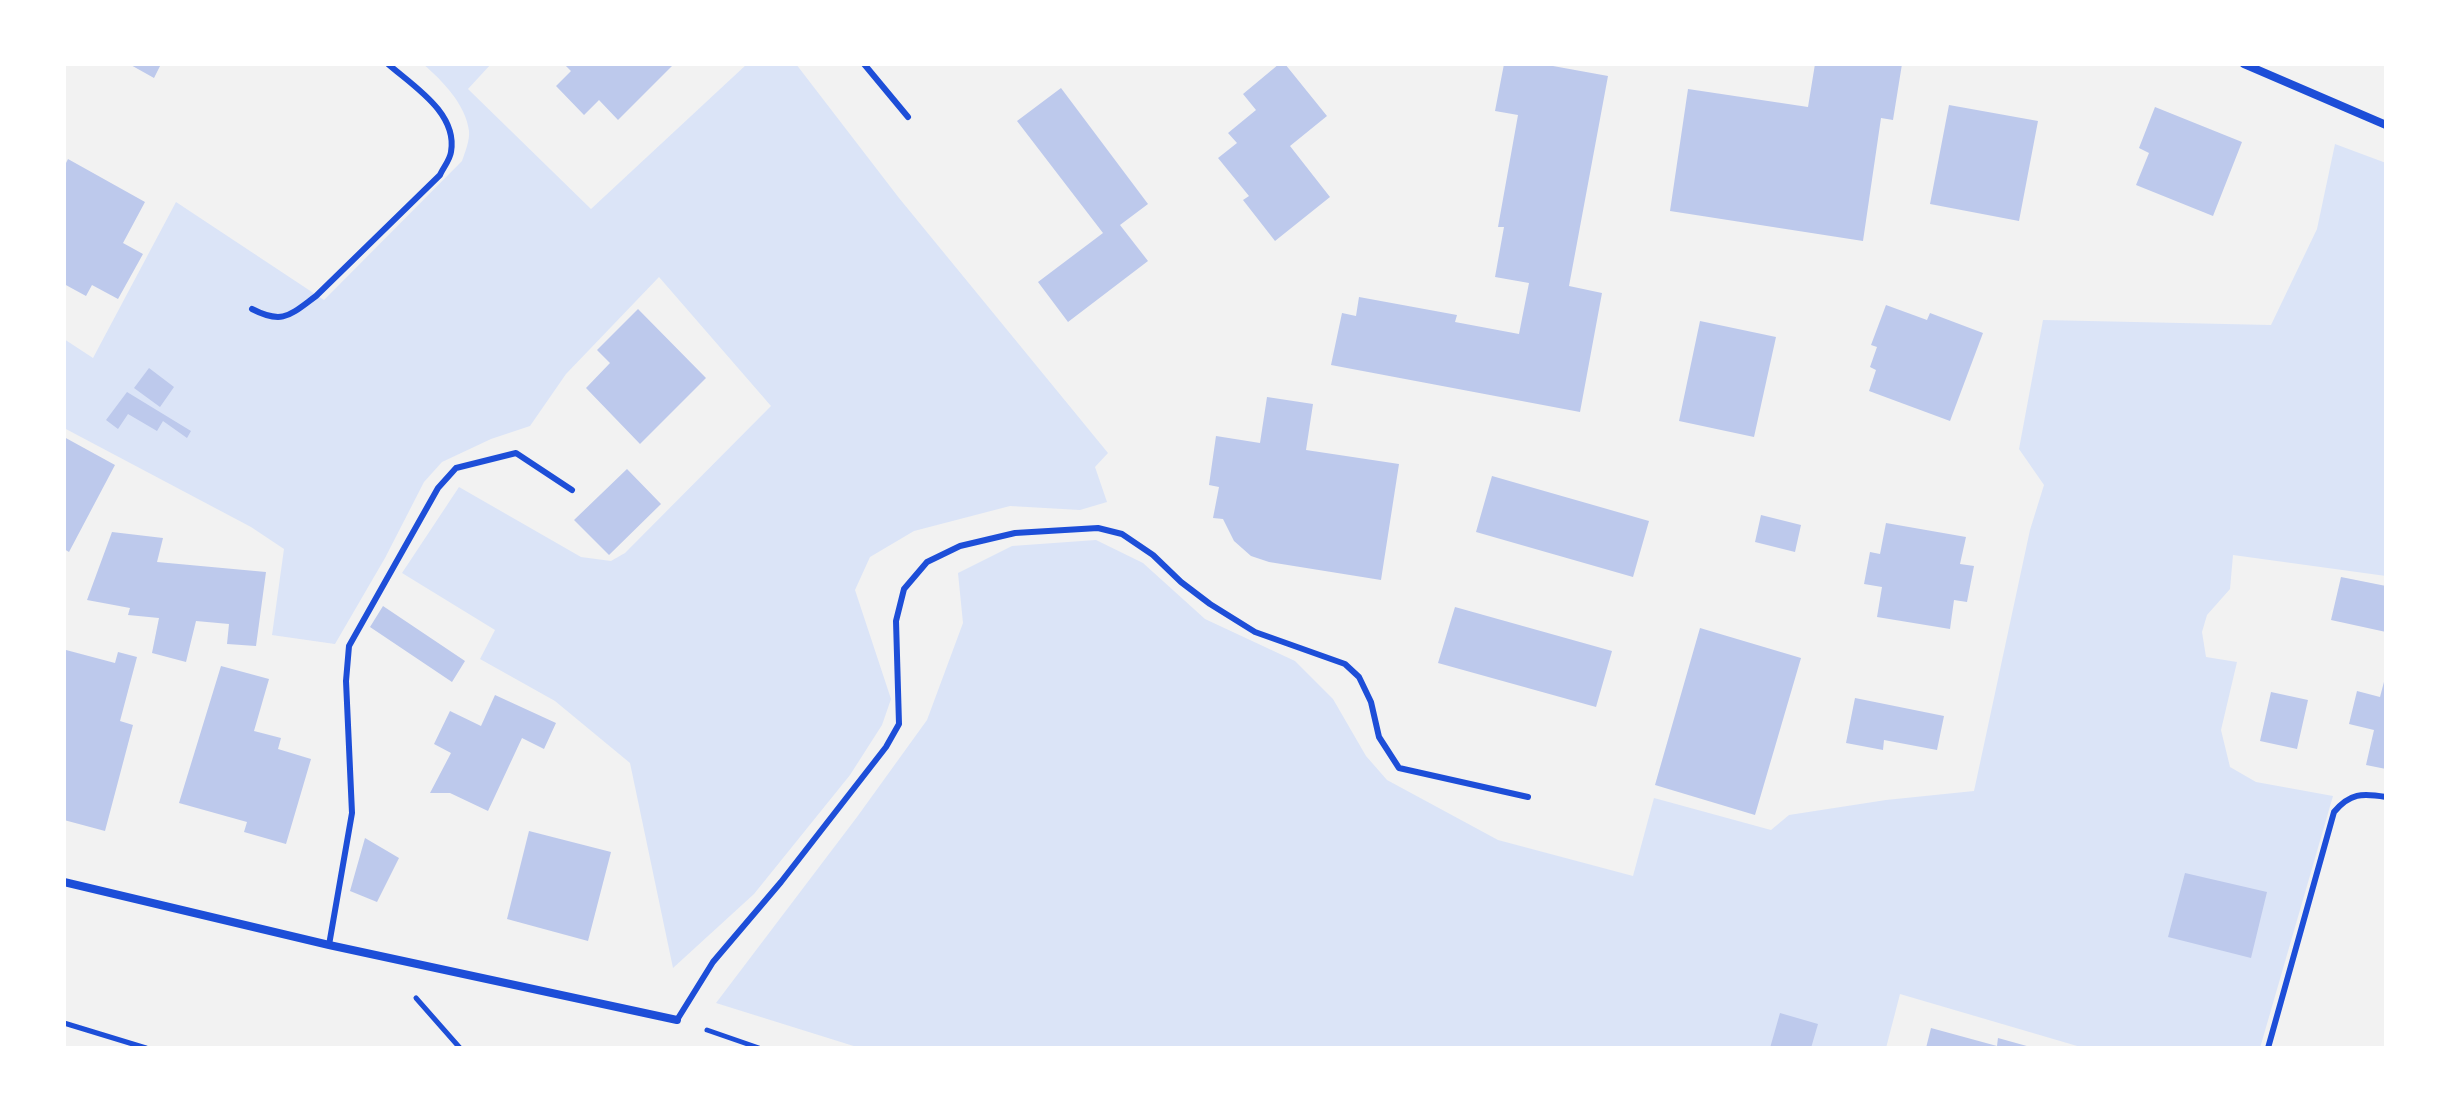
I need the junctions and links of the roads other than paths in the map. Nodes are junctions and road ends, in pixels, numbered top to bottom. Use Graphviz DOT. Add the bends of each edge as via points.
graph roads {
  1 [pos="388,64"];
  2 [pos="864,64"];
  3 [pos="2244,64"];
  4 [pos="908,117"];
  5 [pos="2386,125"];
  6 [pos="252,309"];
  7 [pos="572,490"];
  8 [pos="1528,797"];
  9 [pos="2386,797"];
  10 [pos="64,882"];
  11 [pos="329,945"];
  12 [pos="677,1020"];
  13 [pos="2268,1048"];
  1 -- 6 [label="lane" via="439,108 450,132 451,154 440,175 298,309 282,318"];
  2 -- 4 [label="lane"];
  3 -- 5 [label="street"];
  7 -- 11 [label="lane" via="516,453 456,468 438,488 349,646 352,813"];
  8 -- 12 [label="lane" via="1399,768 1379,737 1359,677 1345,664 1255,632 1210,604 1122,534 1098,528 1015,533 960,546 927,562 904,589 896,621 899,724 886,747 713,962"];
  9 -- 13 [label="lane" via="2345,799 2334,812"];
  10 -- 11 [label="street"];
  11 -- 12 [label="street"];
}
